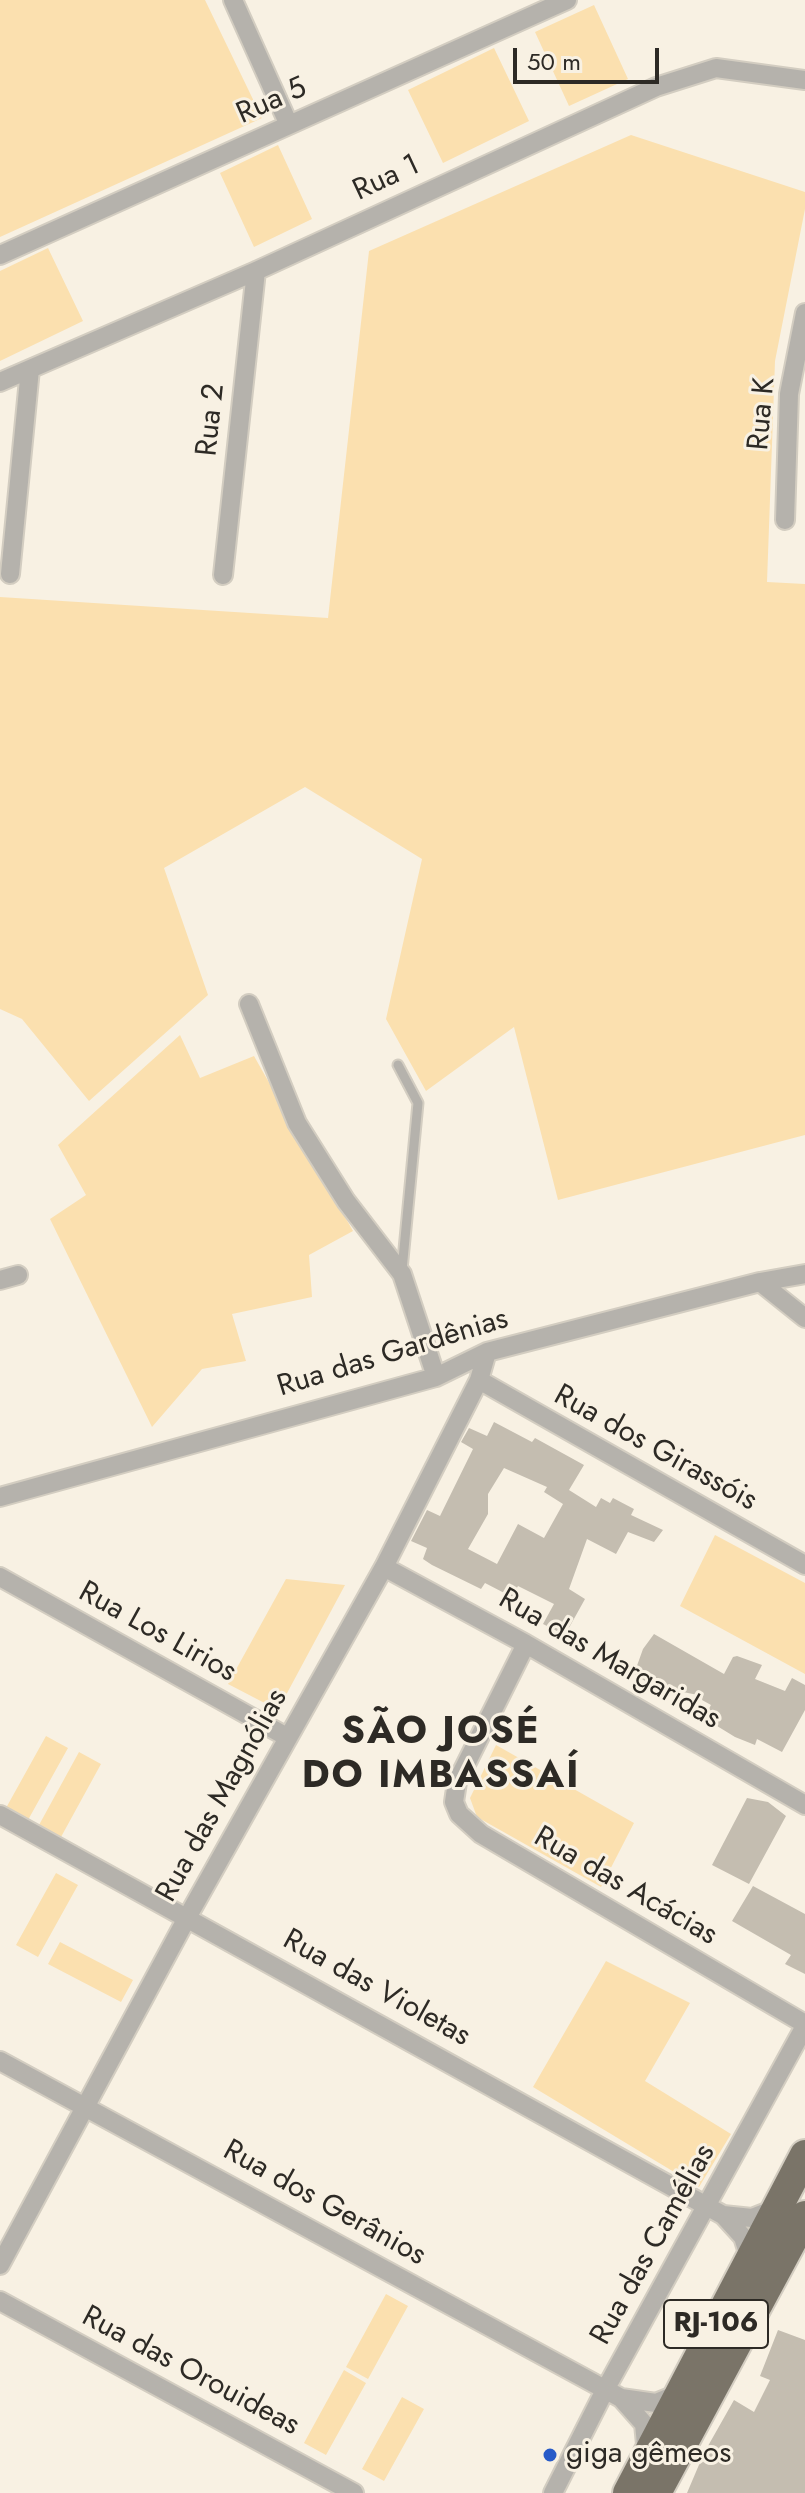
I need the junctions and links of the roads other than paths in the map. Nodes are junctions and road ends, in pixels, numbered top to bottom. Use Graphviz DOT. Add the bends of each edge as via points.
graph roads {
  1 [pos="233,0"];
  2 [pos="567,0"];
  3 [pos="805,80"];
  4 [pos="289,125"];
  5 [pos="0,255"];
  6 [pos="256,271"];
  7 [pos="805,313"];
  8 [pos="30,369"];
  9 [pos="0,382"];
  10 [pos="785,520"];
  11 [pos="10,574"];
  12 [pos="223,575"];
  13 [pos="249,1004"];
  14 [pos="398,1065"];
  15 [pos="402,1274"];
  16 [pos="805,1274"];
  17 [pos="760,1282"];
  18 [pos="805,1318"];
  19 [pos="487,1352"];
  20 [pos="436,1377"];
  21 [pos="479,1380"];
  22 [pos="0,1497"];
  23 [pos="805,1565"];
  24 [pos="384,1567"];
  25 [pos="0,1577"];
  26 [pos="526,1644"];
  27 [pos="287,1737"];
  28 [pos="805,1805"];
  29 [pos="0,1815"];
  30 [pos="188,1916"];
  31 [pos="805,2025"];
  32 [pos="0,2061"];
  33 [pos="87,2106"];
  34 [pos="805,2155"];
  35 [pos="716,2211"];
  36 [pos="791,2212"];
  37 [pos="750,2259"];
  38 [pos="0,2265"];
  39 [pos="0,2301"];
  40 [pos="680,2393"];
  41 [pos="613,2394"];
  42 [pos="647,2455"];
  43 [pos="354,2493"];
  44 [pos="553,2493"];
  45 [pos="628,2493"];
  46 [pos="656,2493"];
  1 -- 4 [label="street"];
  2 -- 4 [label="street, Rua 5"];
  3 -- 6 [label="street, Rua 1" via="716,68 691,74"];
  4 -- 5 [label="street, Rua 5"];
  6 -- 8 [label="street, Rua 1"];
  6 -- 12 [label="street, Rua 2"];
  7 -- 10 [label="street, Rua K" via="789,394"];
  8 -- 9 [label="street, Rua 1"];
  8 -- 11 [label="street"];
  13 -- 15 [label="street" via="297,1123 354,1213"];
  14 -- 15 [label="lane" via="418,1103"];
  15 -- 20 [label="street"];
  16 -- 17 [label="street, Rua das Gardênias"];
  17 -- 18 [label="street"];
  17 -- 19 [label="street, Rua das Gardênias"];
  19 -- 20 [label="street, Rua das Gardênias"];
  19 -- 21 [label="street, Rua das Magnólias"];
  20 -- 22 [label="street, Rua das Gardênias"];
  21 -- 23 [label="street, Rua dos Girassóis"];
  21 -- 24 [label="street, Rua das Magnólias"];
  24 -- 26 [label="street, Rua das Margaridas"];
  24 -- 27 [label="street, Rua das Magnólias"];
  25 -- 27 [label="street, Rua Los Lirios"];
  26 -- 28 [label="street, Rua das Margaridas"];
  26 -- 31 [label="street, Rua das Acácias" via="457,1782 454,1802 459,1814 481,1834"];
  27 -- 30 [label="street, Rua das Magnólias"];
  29 -- 30 [label="street, Rua das Violetas"];
  30 -- 33 [label="street, Rua das Magnólias"];
  30 -- 35 [label="street, Rua das Violetas"];
  31 -- 35 [label="street, Rua das Camélias"];
  32 -- 33 [label="street, Rua dos Gerânios"];
  33 -- 38 [label="street, Rua das Magnólias"];
  33 -- 41 [label="street, Rua dos Gerânios"];
  34 -- 36 [label="highway, RJ-106"];
  35 -- 36 [label="street" via="752,2218"];
  35 -- 37 [label="street, Rua das Violetas" via="743,2237"];
  35 -- 41 [label="street, Rua das Camélias"];
  36 -- 37 [label="highway, RJ-106"];
  36 -- 46 [label="highway, RJ-106"];
  37 -- 40 [label="highway, RJ-106"];
  39 -- 43 [label="street, Rua das Orouideas"];
  40 -- 41 [label="street, Rua dos Gerânios" via="656,2403"];
  40 -- 42 [label="highway, RJ-106"];
  41 -- 42 [label="street, Rua dos Gerânios" via="644,2424"];
  41 -- 44 [label="street, Rua das Camélias"];
  42 -- 45 [label="highway, RJ-106"];
}
